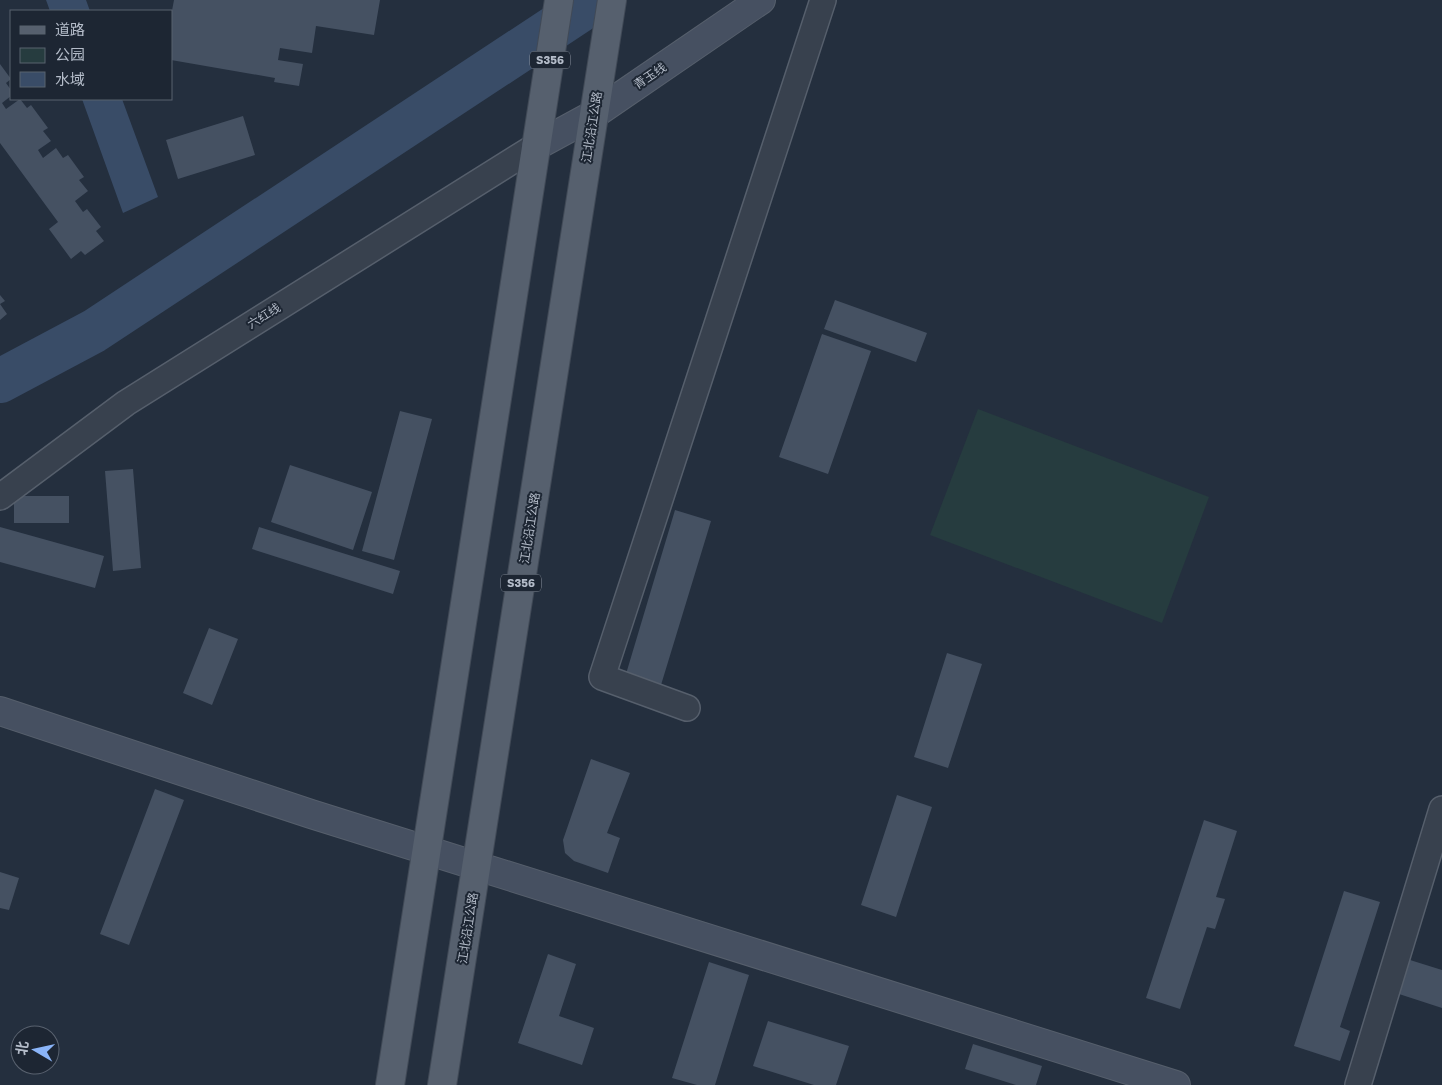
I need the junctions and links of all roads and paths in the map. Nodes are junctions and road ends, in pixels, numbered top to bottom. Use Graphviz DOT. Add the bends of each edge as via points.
graph roads {
  1 [pos="560,0"];
  2 [pos="612,0"];
  3 [pos="761,0"];
  4 [pos="823,0"];
  5 [pos="593,115"];
  6 [pos="538,133"];
  7 [pos="0,497"];
  8 [pos="687,708"];
  9 [pos="0,711"];
  10 [pos="1442,809"];
  11 [pos="426,850"];
  12 [pos="478,866"];
  13 [pos="390,1085"];
  14 [pos="442,1085"];
  15 [pos="1176,1085"];
  16 [pos="1358,1085"];
  1 -- 6 [label="main road, S356"];
  2 -- 5 [label="main road, 江北沿江公路 / S356"];
  3 -- 5 [label="street, 青玉线"];
  4 -- 8 [label="street" via="602,677"];
  5 -- 6 [label="street, 青玉线"];
  5 -- 12 [label="main road, 江北沿江公路 / S356"];
  6 -- 7 [label="street, 六红线" via="126,403"];
  6 -- 11 [label="main road, S356"];
  9 -- 11 [label="street"];
  10 -- 16 [label="street"];
  11 -- 12 [label="street"];
  11 -- 13 [label="main road, S356"];
  12 -- 14 [label="main road, 江北沿江公路 / S356"];
  12 -- 15 [label="street"];
}
